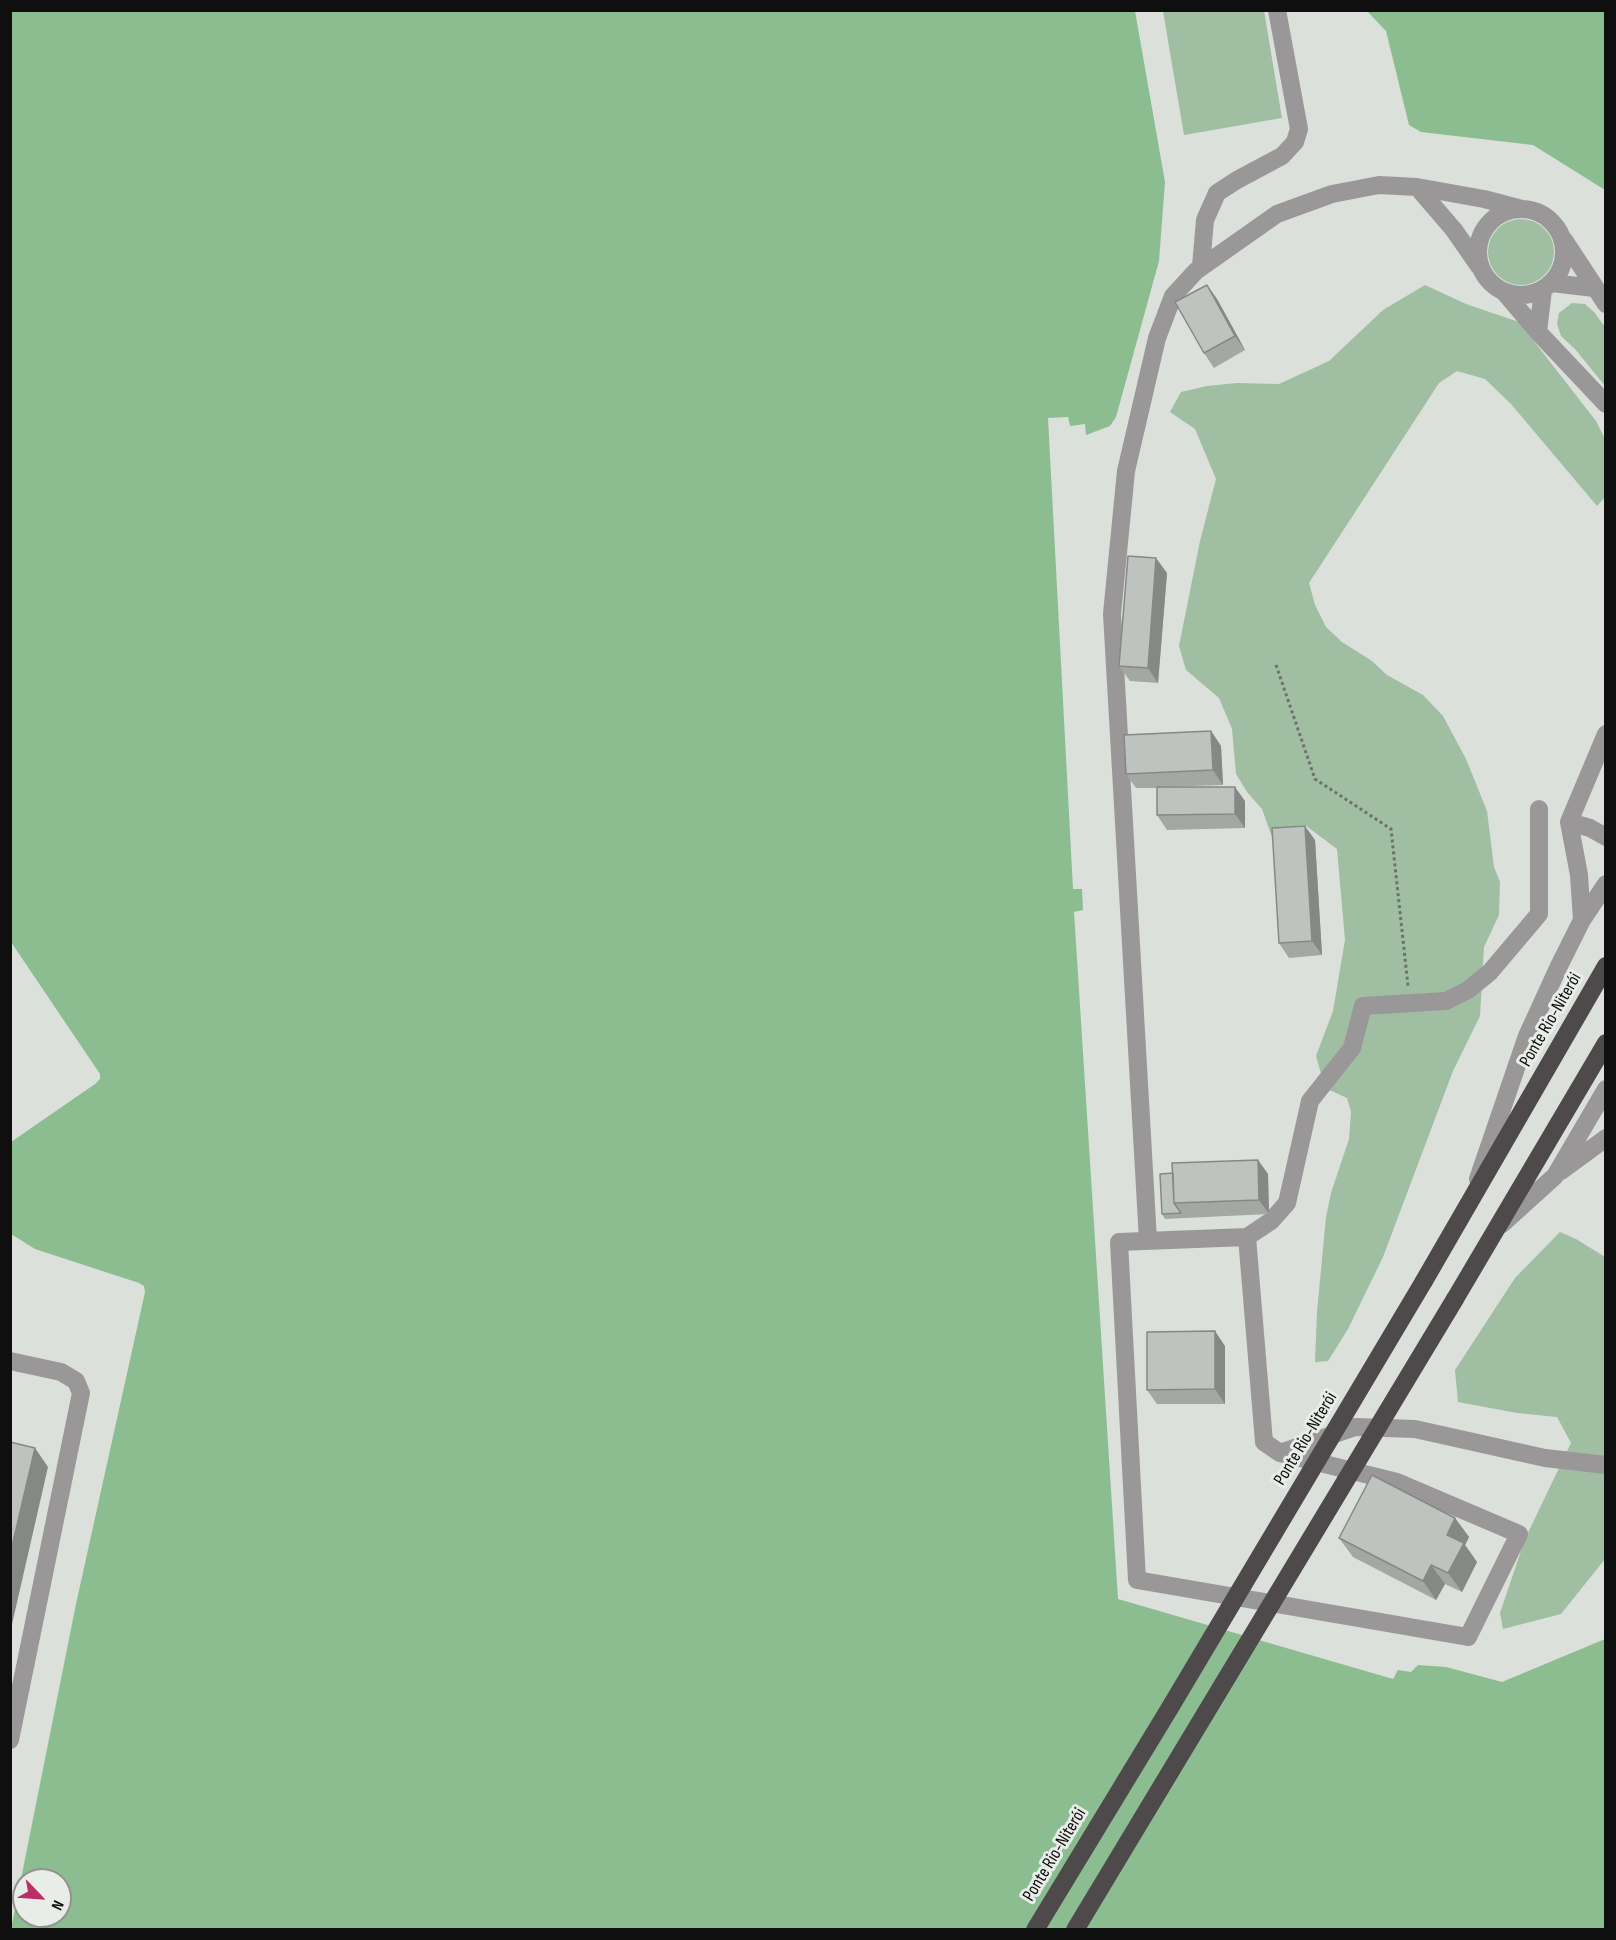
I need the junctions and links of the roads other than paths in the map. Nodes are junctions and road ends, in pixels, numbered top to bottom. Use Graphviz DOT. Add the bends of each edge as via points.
graph roads {
  1 [pos="1277,10"];
  2 [pos="1417,187"];
  3 [pos="1522,209"];
  4 [pos="1561,236"];
  5 [pos="1201,266"];
  6 [pos="1484,274"];
  7 [pos="1547,286"];
  8 [pos="1594,288"];
  9 [pos="1504,292"];
  10 [pos="1605,304"];
  11 [pos="1538,332"];
  12 [pos="1605,404"];
  13 [pos="1605,734"];
  14 [pos="1539,808"];
  15 [pos="1569,822"];
  16 [pos="1605,837"];
  17 [pos="1605,884"];
  18 [pos="1582,920"];
  19 [pos="1605,966"];
  20 [pos="1605,1043"];
  21 [pos="1605,1089"];
  22 [pos="1605,1138"];
  23 [pos="1555,1176"];
  24 [pos="1468,1208"];
  25 [pos="1498,1228"];
  26 [pos="1247,1237"];
  27 [pos="1148,1240"];
  28 [pos="10,1361"];
  29 [pos="1280,1453"];
  30 [pos="1605,1465"];
  31 [pos="10,1740"];
  32 [pos="1035,1929"];
  33 [pos="1075,1929"];
  1 -- 5 [label="lane" via="1299,129 1295,142 1282,156 1217,192 1205,220"];
  2 -- 3 [label="lane"];
  2 -- 5 [label="lane" via="1379,185 1332,194 1277,214"];
  2 -- 6 [label="lane" via="1454,230"];
  3 -- 4 [label="lane" via="1546,217"];
  3 -- 6 [label="lane" via="1497,217 1481,237 1478,249"];
  4 -- 7 [label="lane" via="1564,261"];
  4 -- 8 [label="lane"];
  5 -- 27 [label="lane" via="1173,296 1157,338 1126,471 1112,614"];
  6 -- 9 [label="lane"];
  7 -- 8 [label="lane"];
  7 -- 9 [label="lane" via="1531,294"];
  7 -- 11 [label="lane"];
  8 -- 10 [label="lane"];
  9 -- 11 [label="lane"];
  11 -- 12 [label="lane"];
  13 -- 15 [label="lane"];
  14 -- 26 [label="lane" via="1539,914 1490,972 1468,990 1446,1001 1363,1006 1352,1048 1310,1101 1287,1203 1271,1221"];
  15 -- 16 [label="lane"];
  15 -- 18 [label="lane"];
  17 -- 18 [label="lane"];
  18 -- 24 [label="lane" via="1527,1036"];
  19 -- 24 [label="highway, Ponte Rio-Niterói"];
  20 -- 25 [label="highway"];
  21 -- 23 [label="lane"];
  22 -- 23 [label="lane"];
  23 -- 25 [label="lane"];
  24 -- 32 [label="highway, Ponte Rio-Niterói, bridge"];
  25 -- 33 [label="highway, bridge"];
  26 -- 27 [label="lane"];
  26 -- 29 [label="lane" via="1264,1442"];
  27 -- 29 [label="lane" via="1119,1242 1137,1580 1468,1637 1519,1534 1397,1482"];
  28 -- 31 [label="lane" via="61,1372 76,1381 81,1393"];
  29 -- 30 [label="lane" via="1355,1427 1415,1429 1545,1458"];
}
